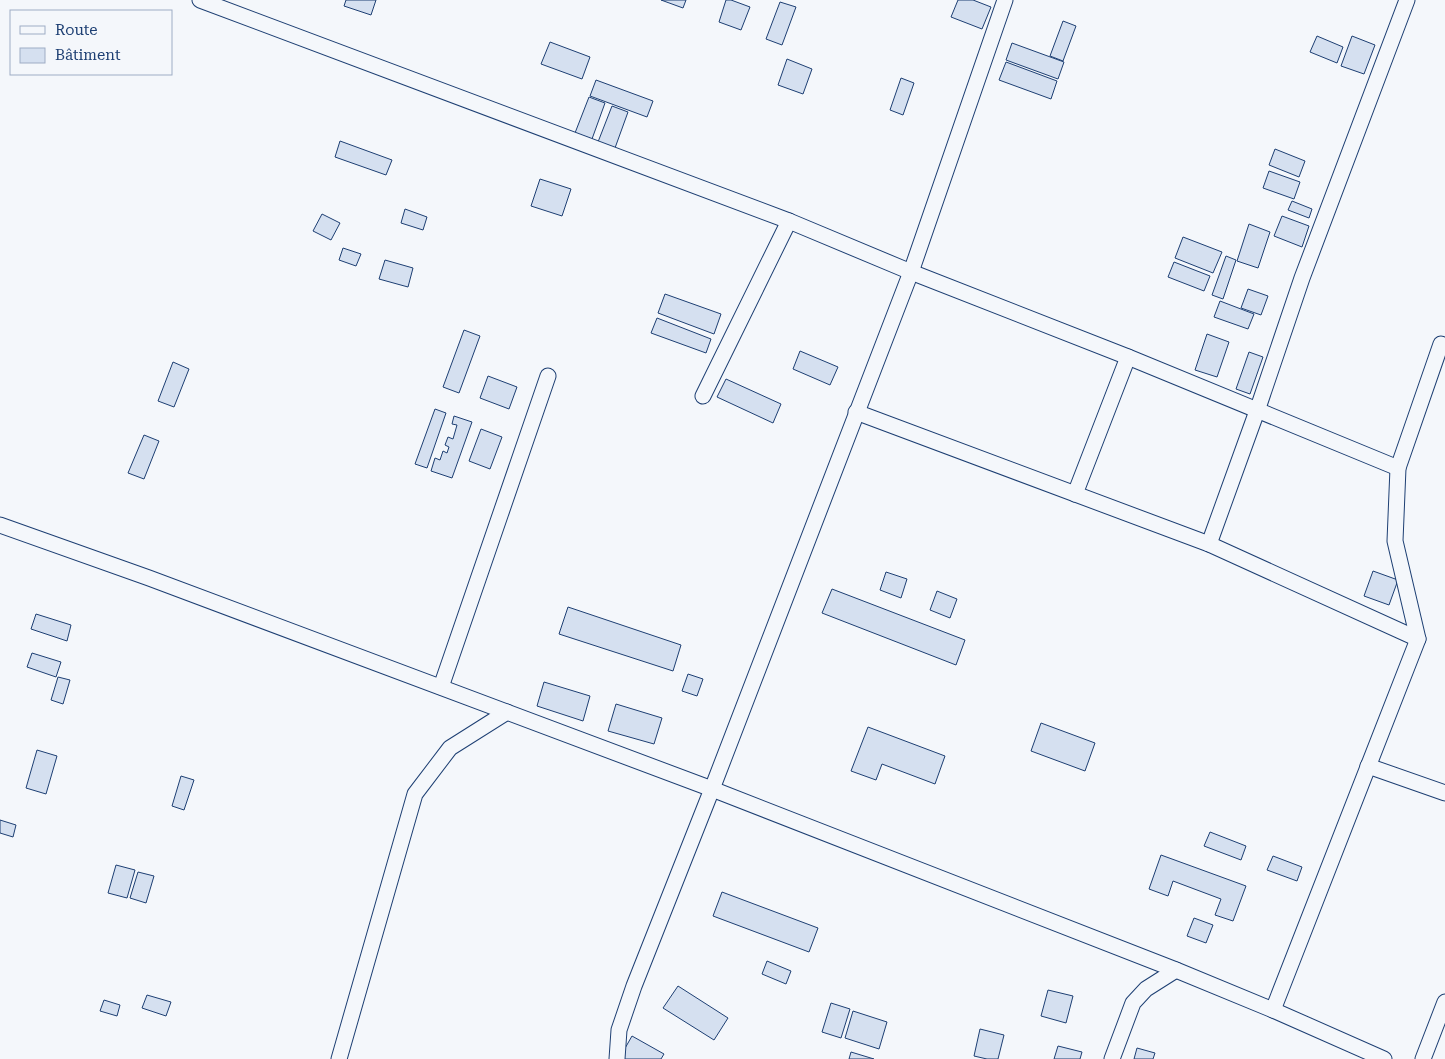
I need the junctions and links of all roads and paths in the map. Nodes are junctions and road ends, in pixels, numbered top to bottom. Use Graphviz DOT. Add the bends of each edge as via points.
graph roads {
  1 [pos="200,0"];
  2 [pos="1006,0"];
  3 [pos="1407,0"];
  4 [pos="789,221"];
  5 [pos="911,272"];
  6 [pos="1441,344"];
  7 [pos="1128,357"];
  8 [pos="548,376"];
  9 [pos="703,396"];
  10 [pos="1257,411"];
  11 [pos="856,412"];
  12 [pos="1398,468"];
  13 [pos="1075,494"];
  14 [pos="0,525"];
  15 [pos="1209,544"];
  16 [pos="1418,639"];
  17 [pos="441,687"];
  18 [pos="507,712"];
  19 [pos="1368,766"];
  20 [pos="712,789"];
  21 [pos="1445,792"];
  22 [pos="1176,970"];
  23 [pos="1445,1002"];
  24 [pos="1273,1010"];
  25 [pos="338,1059"];
  26 [pos="617,1059"];
  27 [pos="1112,1059"];
  28 [pos="1384,1059"];
  29 [pos="1423,1059"];
  1 -- 4 [label="street"];
  2 -- 5 [label="street"];
  3 -- 10 [label="street" via="1302,278"];
  4 -- 5 [label="street"];
  4 -- 9 [label="street"];
  5 -- 7 [label="street"];
  5 -- 11 [label="street"];
  6 -- 12 [label="street"];
  7 -- 10 [label="street"];
  7 -- 13 [label="street"];
  8 -- 17 [label="street"];
  10 -- 12 [label="street"];
  10 -- 15 [label="street"];
  11 -- 13 [label="street"];
  11 -- 20 [label="street"];
  12 -- 16 [label="street" via="1395,541"];
  13 -- 15 [label="street"];
  14 -- 17 [label="street"];
  15 -- 16 [label="street"];
  16 -- 19 [label="street"];
  17 -- 18 [label="street"];
  18 -- 20 [label="street"];
  18 -- 25 [label="street" via="450,748 415,794"];
  19 -- 21 [label="street"];
  19 -- 24 [label="street"];
  20 -- 22 [label="street"];
  20 -- 26 [label="street" via="634,986 619,1030"];
  22 -- 24 [label="street"];
  22 -- 27 [label="street" via="1146,989 1133,1003"];
  23 -- 29 [label="street"];
  24 -- 28 [label="street"];
}
